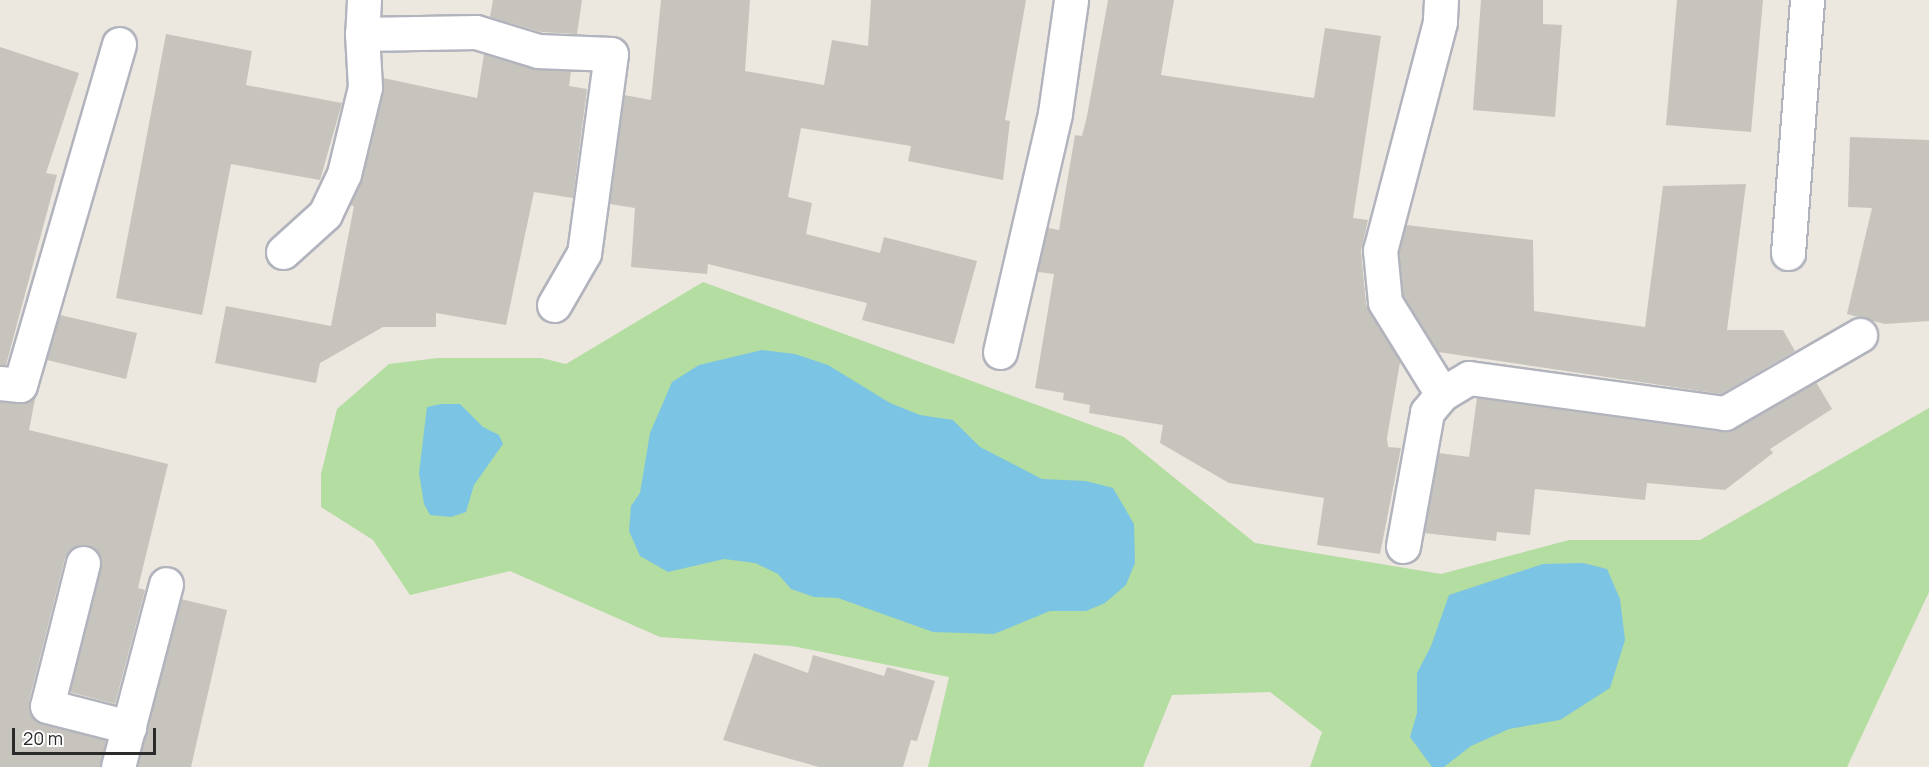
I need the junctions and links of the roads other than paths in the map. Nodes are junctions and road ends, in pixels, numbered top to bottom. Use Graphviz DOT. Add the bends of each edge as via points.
graph roads {
  1 [pos="364,0"];
  2 [pos="1071,0"];
  3 [pos="1441,0"];
  4 [pos="1807,0"];
  5 [pos="362,34"];
  6 [pos="119,44"];
  7 [pos="283,252"];
  8 [pos="1788,253"];
  9 [pos="554,305"];
  10 [pos="1860,335"];
  11 [pos="1000,352"];
  12 [pos="0,382"];
  13 [pos="1442,394"];
  14 [pos="1403,546"];
  15 [pos="84,563"];
  16 [pos="166,584"];
  17 [pos="129,727"];
  18 [pos="118,767"];
  1 -- 5 [label="street"];
  2 -- 11 [label="street" via="1055,113"];
  3 -- 13 [label="street" via="1440,22 1380,250 1385,302"];
  4 -- 8 [label="street"];
  5 -- 7 [label="street" via="365,87 344,174 325,214"];
  5 -- 9 [label="street" via="476,32 538,51 611,54 584,253"];
  6 -- 12 [label="street" via="20,384"];
  10 -- 13 [label="street" via="1725,413 1469,378"];
  13 -- 14 [label="street" via="1426,412"];
  15 -- 17 [label="street" via="47,706"];
  16 -- 17 [label="street"];
  17 -- 18 [label="street"];
}
